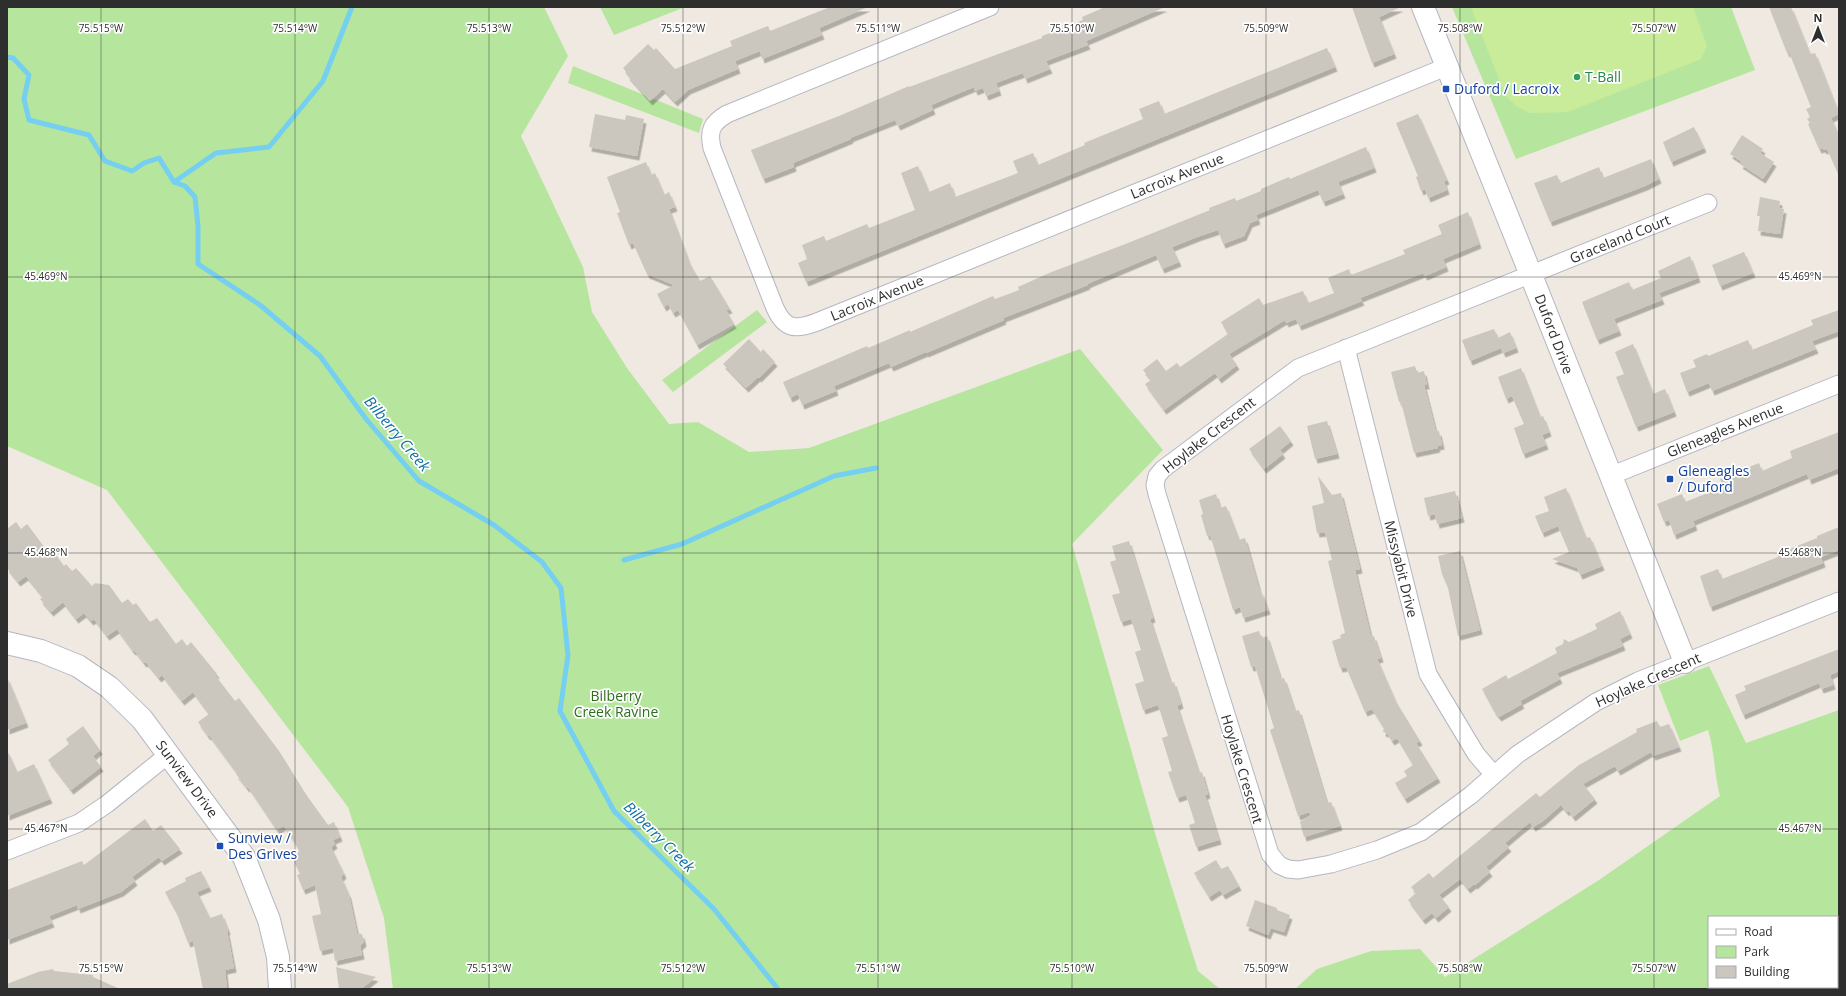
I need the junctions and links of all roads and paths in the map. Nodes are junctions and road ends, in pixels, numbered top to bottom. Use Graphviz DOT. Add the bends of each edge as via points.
graph roads {
  1 [pos="990,7"];
  2 [pos="1422,7"];
  3 [pos="1446,67"];
  4 [pos="1708,203"];
  5 [pos="1531,275"];
  6 [pos="1346,348"];
  7 [pos="1839,384"];
  8 [pos="1610,476"];
  9 [pos="1839,601"];
  10 [pos="7,643"];
  11 [pos="1685,662"];
  12 [pos="169,754"];
  13 [pos="1494,775"];
  14 [pos="7,852"];
  15 [pos="280,989"];
  1 -- 3 [label="street, Lacroix Avenue" via="717,120 711,130 712,148 775,308 779,317 787,324 802,327 817,322"];
  2 -- 3 [label="street, Duford Drive"];
  3 -- 5 [label="street, Duford Drive"];
  4 -- 5 [label="street, Graceland Court"];
  5 -- 6 [label="street, Hoylake Crescent"];
  5 -- 8 [label="street, Duford Drive"];
  6 -- 13 [label="street, Missyabit Drive" via="1428,674 1476,754"];
  6 -- 13 [label="street, Hoylake Crescent" via="1298,368 1176,457 1157,476 1155,485 1264,838 1270,854 1279,865 1288,869 1298,870 1331,864 1377,850 1421,832"];
  7 -- 8 [label="street, Gleneagles Avenue"];
  8 -- 11 [label="street, Duford Drive"];
  9 -- 11 [label="street, Hoylake Crescent"];
  10 -- 12 [label="street, Sunview Drive" via="60,658 78,666 109,687 142,719"];
  11 -- 13 [label="street, Hoylake Crescent" via="1596,702 1518,754"];
  12 -- 14 [label="street" via="79,823"];
  12 -- 15 [label="street, Sunview Drive" via="244,857 269,920 278,957"];
}
